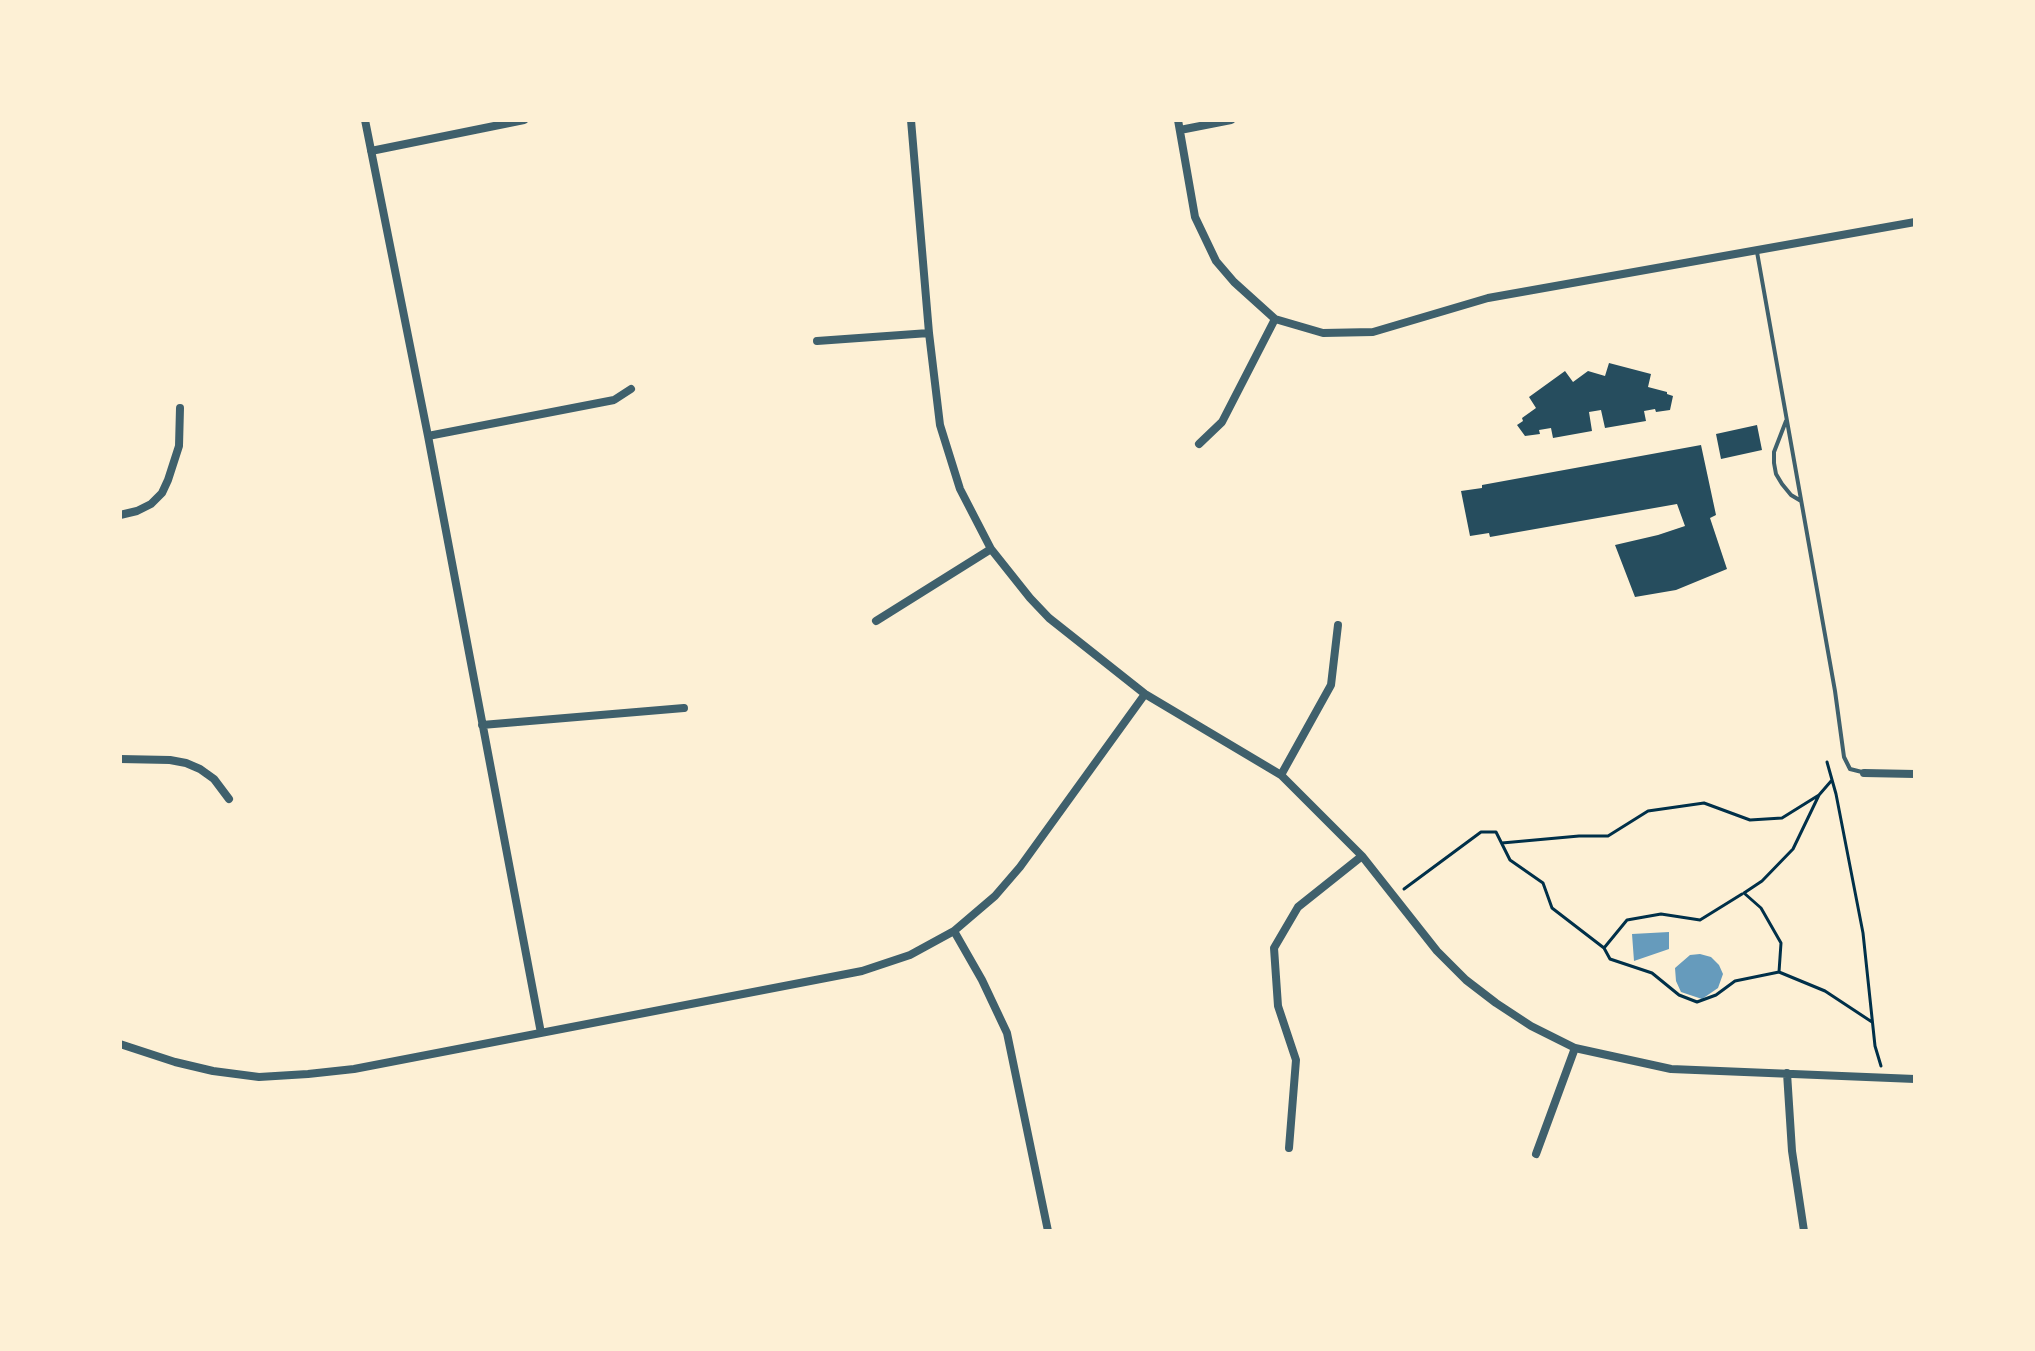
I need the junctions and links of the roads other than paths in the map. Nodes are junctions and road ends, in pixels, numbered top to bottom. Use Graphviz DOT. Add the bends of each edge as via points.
graph roads {
  1 [pos="365,120"];
  2 [pos="524,120"];
  3 [pos="911,120"];
  4 [pos="1231,120"];
  5 [pos="1179,125"];
  6 [pos="371,151"];
  7 [pos="1915,222"];
  8 [pos="1756,250"];
  9 [pos="1275,319"];
  10 [pos="929,333"];
  11 [pos="817,341"];
  12 [pos="631,389"];
  13 [pos="180,408"];
  14 [pos="1786,420"];
  15 [pos="428,436"];
  16 [pos="1199,444"];
  17 [pos="1801,501"];
  18 [pos="120,515"];
  19 [pos="991,549"];
  20 [pos="876,621"];
  21 [pos="1338,625"];
  22 [pos="1145,694"];
  23 [pos="684,708"];
  24 [pos="482,725"];
  25 [pos="120,759"];
  26 [pos="1864,773"];
  27 [pos="1915,774"];
  28 [pos="1281,775"];
  29 [pos="229,799"];
  30 [pos="1362,856"];
  31 [pos="954,931"];
  32 [pos="541,1033"];
  33 [pos="120,1044"];
  34 [pos="1575,1048"];
  35 [pos="1787,1073"];
  36 [pos="1915,1079"];
  37 [pos="1289,1148"];
  38 [pos="1536,1154"];
  39 [pos="1048,1231"];
  40 [pos="1804,1231"];
  1 -- 6 [label="street"];
  2 -- 6 [label="street"];
  3 -- 10 [label="street"];
  4 -- 5 [label="street"];
  5 -- 9 [label="street" via="1195,217 1216,261"];
  6 -- 15 [label="street"];
  7 -- 8 [label="street"];
  8 -- 9 [label="street" via="1488,298 1373,332 1323,333"];
  8 -- 14 [label="lane"];
  9 -- 16 [label="street" via="1222,422"];
  10 -- 11 [label="street"];
  10 -- 19 [label="street" via="940,425 960,489"];
  12 -- 15 [label="street" via="614,400"];
  13 -- 18 [label="street" via="179,446 162,493 151,504"];
  14 -- 17 [label="lane"];
  14 -- 17 [label="lane" via="1774,452 1776,474"];
  15 -- 24 [label="street"];
  17 -- 26 [label="lane" via="1844,757 1850,769"];
  19 -- 20 [label="street"];
  19 -- 22 [label="street" via="1049,618"];
  21 -- 28 [label="street" via="1331,685"];
  22 -- 28 [label="street"];
  22 -- 31 [label="street" via="1020,867"];
  23 -- 24 [label="street"];
  24 -- 32 [label="street"];
  25 -- 29 [label="street" via="186,763 214,779"];
  26 -- 27 [label="street"];
  28 -- 30 [label="street"];
  30 -- 34 [label="street" via="1466,980 1531,1026"];
  30 -- 37 [label="street" via="1298,907 1274,948 1278,1006 1296,1060"];
  31 -- 32 [label="street" via="910,955 862,971"];
  31 -- 39 [label="street" via="1007,1033"];
  32 -- 33 [label="street" via="354,1069 259,1077 175,1062"];
  34 -- 35 [label="street" via="1671,1069"];
  34 -- 38 [label="street"];
  35 -- 36 [label="street"];
  35 -- 40 [label="street"];
}
